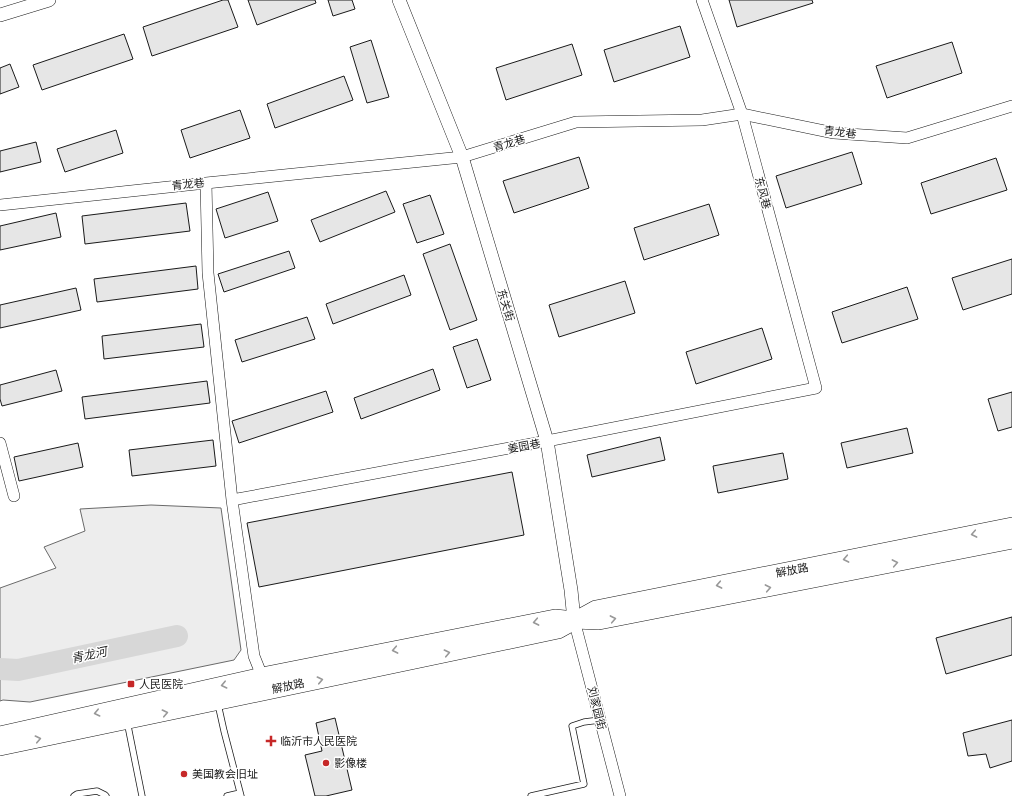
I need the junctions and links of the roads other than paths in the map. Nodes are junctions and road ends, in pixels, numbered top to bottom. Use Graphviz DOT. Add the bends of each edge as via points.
graph roads {
  1 [pos="49,0"];
  2 [pos="399,0"];
  3 [pos="702,0"];
  4 [pos="0,15"];
  5 [pos="1012,106"];
  6 [pos="742,114"];
  7 [pos="462,157"];
  8 [pos="206,183"];
  9 [pos="0,205"];
  10 [pos="816,388"];
  11 [pos="547,441"];
  12 [pos="0,443"];
  13 [pos="14,496"];
  14 [pos="232,500"];
  15 [pos="1012,526"];
  16 [pos="1012,540"];
  17 [pos="574,620"];
  18 [pos="262,676"];
  19 [pos="218,702"];
  20 [pos="600,720"];
  21 [pos="127,721"];
  22 [pos="2,737"];
  23 [pos="241,795"];
  24 [pos="74,796"];
  25 [pos="106,796"];
  26 [pos="142,796"];
  27 [pos="227,796"];
  28 [pos="531,796"];
  29 [pos="620,796"];
  1 -- 4 [label="street"];
  2 -- 7 [label="street, 东关街"];
  3 -- 6 [label="street, 东风巷"];
  5 -- 6 [label="street, 青龙巷" via="907,138 834,133"];
  6 -- 7 [label="street, 青龙巷" via="702,120 576,122"];
  6 -- 10 [label="street, 东风巷"];
  7 -- 8 [label="street, 青龙巷"];
  7 -- 11 [label="street, 东关街"];
  8 -- 9 [label="street, 青龙巷"];
  8 -- 14 [label="street" via="208,273"];
  10 -- 11 [label="street, 姜园巷"];
  11 -- 14 [label="street, 姜园巷"];
  11 -- 17 [label="street, 东关街"];
  12 -- 13 [label="street"];
  14 -- 18 [label="street" via="254,656"];
  15 -- 17 [label="main road, 解放路, one-way" via="596,609"];
  17 -- 16 [label="main road, 解放路, one-way" via="599,622"];
  17 -- 18 [label="main road, 解放路, one-way" via="555,618"];
  19 -- 17 [label="main road, 解放路, one-way" via="558,630"];
  17 -- 20 [label="street, 刘家园街"];
  18 -- 22 [label="main road, 解放路, one-way"];
  21 -- 19 [label="main road, 解放路, one-way"];
  19 -- 23 [label="lane"];
  20 -- 28 [label="lane" via="572,726 584,784"];
  20 -- 29 [label="street, 刘家园街"];
  22 -- 21 [label="main road, 解放路, one-way"];
  21 -- 26 [label="lane"];
  23 -- 27 [label="lane"];
  24 -- 25 [label="lane" via="97,792"];
}
